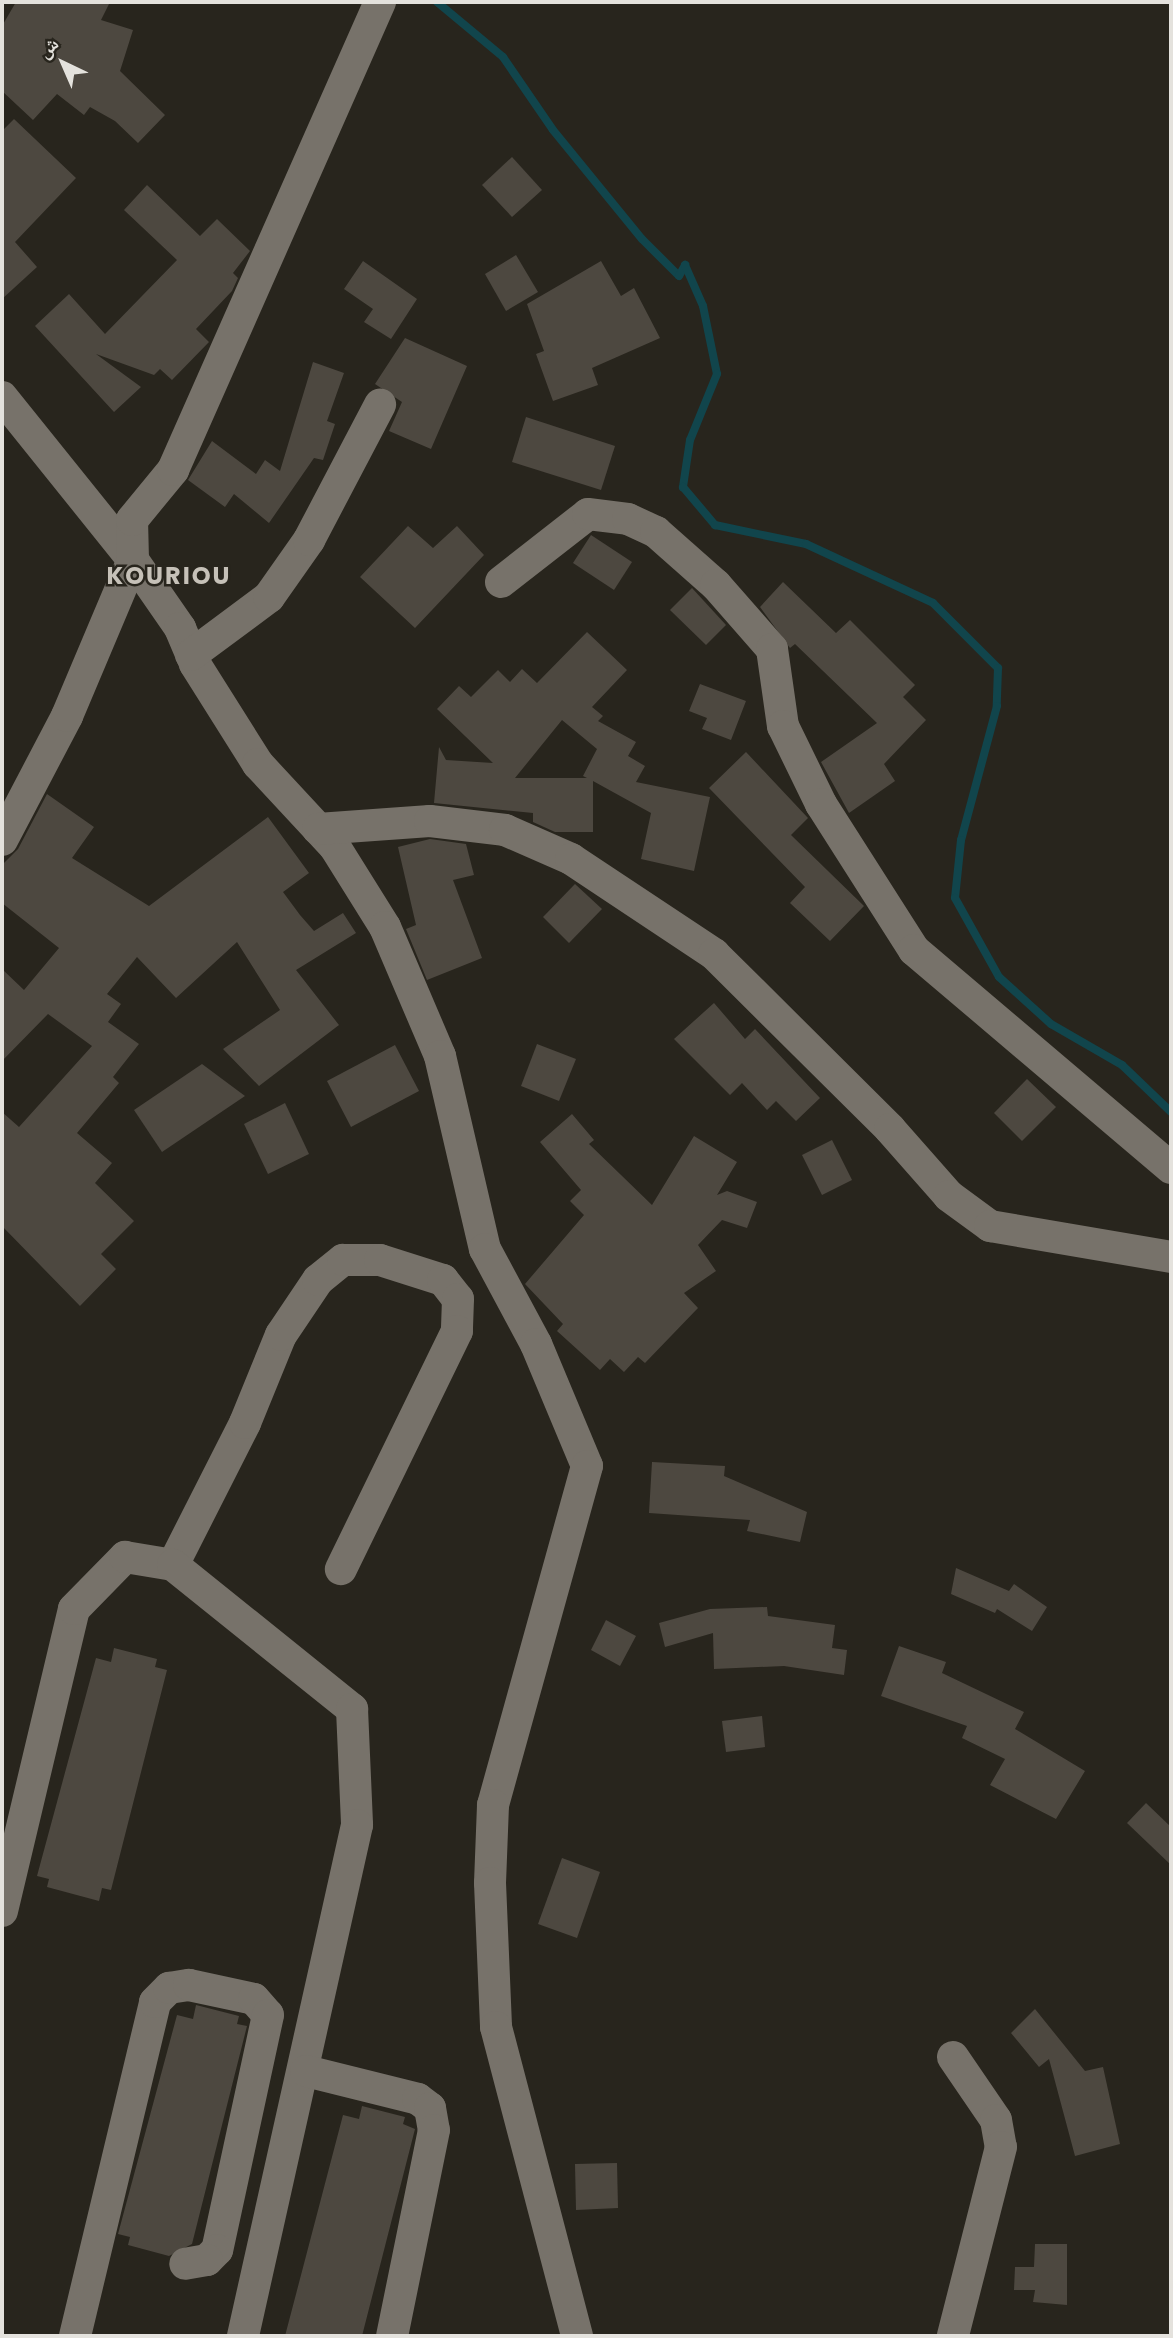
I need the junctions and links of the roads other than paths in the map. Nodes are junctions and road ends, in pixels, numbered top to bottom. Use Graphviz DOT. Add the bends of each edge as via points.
graph roads {
  1 [pos="380,2"];
  2 [pos="2,397"];
  3 [pos="380,405"];
  4 [pos="133,560"];
  5 [pos="501,582"];
  6 [pos="191,655"];
  7 [pos="11,801"];
  8 [pos="318,829"];
  9 [pos="2,840"];
  10 [pos="1171,1168"];
  11 [pos="1171,1257"];
  12 [pos="173,1565"];
  13 [pos="341,1569"];
  14 [pos="2,1911"];
  15 [pos="953,2057"];
  16 [pos="306,2071"];
  17 [pos="548,2229"];
  18 [pos="185,2264"];
  19 [pos="75,2336"];
  20 [pos="243,2336"];
  21 [pos="392,2336"];
  22 [pos="555,2336"];
  23 [pos="577,2336"];
  24 [pos="953,2336"];
  1 -- 4 [label="street" via="173,470 132,520"];
  2 -- 4 [label="street"];
  3 -- 6 [label="street" via="309,540 269,597"];
  4 -- 6 [label="street" via="180,628"];
  4 -- 7 [label="street" via="67,716"];
  5 -- 10 [label="street" via="588,514 628,519 656,532 706,576 772,649 783,726 821,804 914,950"];
  6 -- 8 [label="street" via="258,764"];
  7 -- 9 [label="street"];
  8 -- 11 [label="street" via="430,821 505,830 571,859 714,954 890,1129 949,1196 989,1226"];
  8 -- 17 [label="street" via="352,871 426,1014 459,1128 466,1182 485,1249 536,1344 587,1466 493,1805 496,2027"];
  12 -- 13 [label="street" via="295,1313 318,1280 343,1260 380,1260 443,1280 458,1299 457,1331"];
  12 -- 14 [label="street" via="125,1557 74,1609"];
  12 -- 16 [label="street" via="352,1709 357,1825"];
  15 -- 24 [label="street" via="996,2120 1001,2147"];
  16 -- 20 [label="street"];
  16 -- 21 [label="street" via="418,2099 430,2108 434,2130"];
  17 -- 22 [label="street"];
  17 -- 23 [label="street"];
  18 -- 19 [label="street" via="207,2260 217,2250 268,2015 254,1999 189,1985 169,1988 155,2002"];
}
